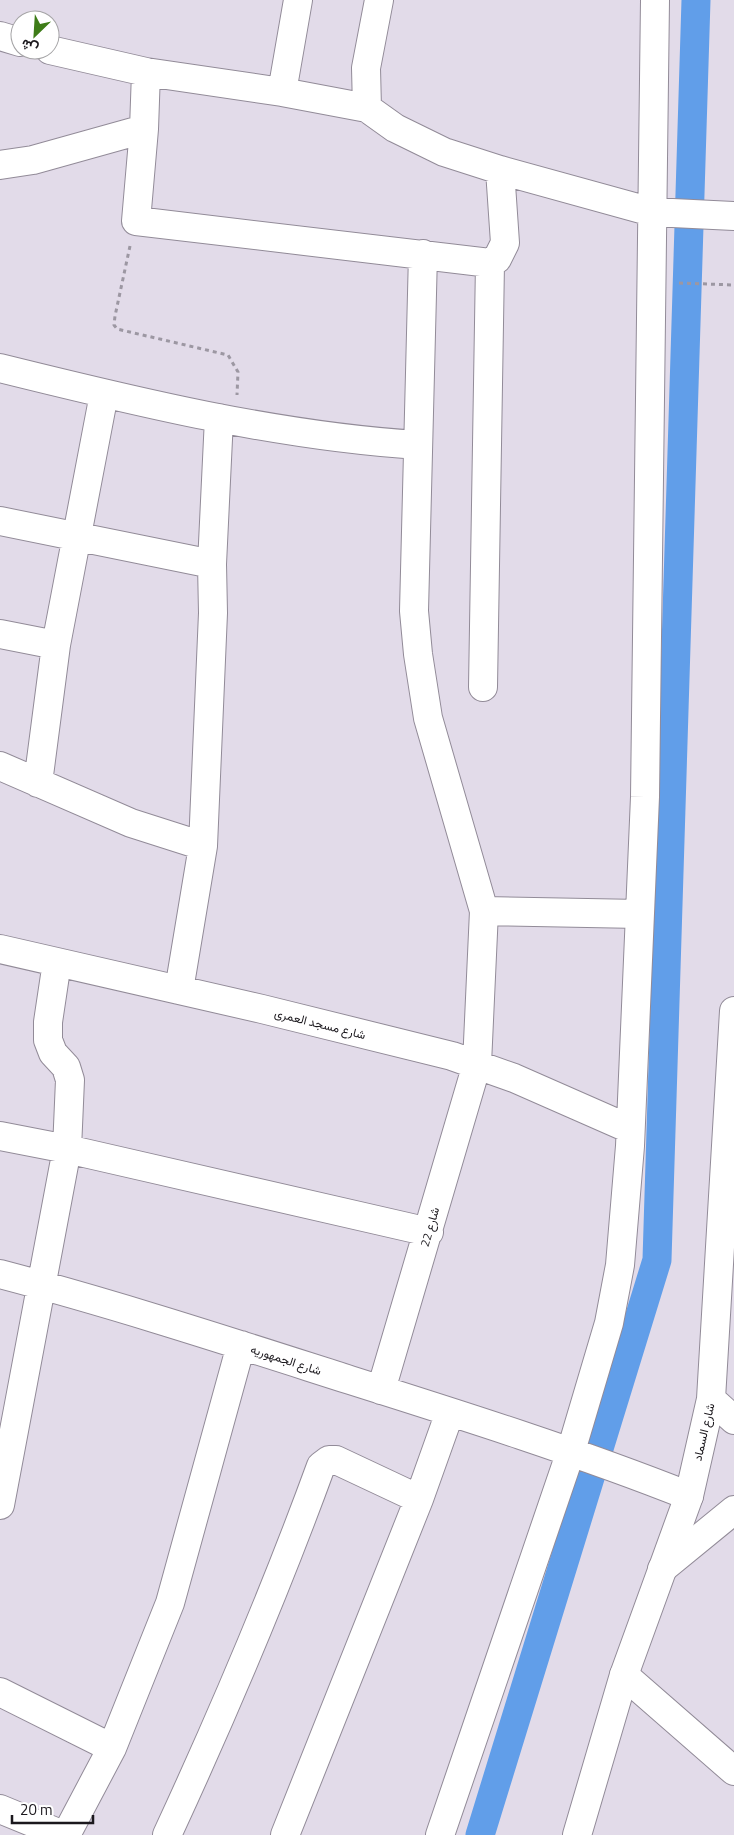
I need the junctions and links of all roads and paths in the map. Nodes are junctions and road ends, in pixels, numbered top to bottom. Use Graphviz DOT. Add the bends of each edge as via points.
graph roads {
  1 [pos="298,0"];
  2 [pos="379,0"];
  3 [pos="655,0"];
  4 [pos="60,52"];
  5 [pos="146,72"];
  6 [pos="282,92"];
  7 [pos="366,108"];
  8 [pos="144,129"];
  9 [pos="0,165"];
  10 [pos="500,170"];
  11 [pos="665,212"];
  12 [pos="729,215"];
  13 [pos="136,221"];
  14 [pos="423,254"];
  15 [pos="490,263"];
  16 [pos="674,283"];
  17 [pos="734,285"];
  18 [pos="0,368"];
  19 [pos="104,394"];
  20 [pos="228,419"];
  21 [pos="418,445"];
  22 [pos="0,521"];
  23 [pos="75,537"];
  24 [pos="212,564"];
  25 [pos="0,634"];
  26 [pos="56,645"];
  27 [pos="483,687"];
  28 [pos="0,766"];
  29 [pos="38,783"];
  30 [pos="203,846"];
  31 [pos="484,912"];
  32 [pos="640,914"];
  33 [pos="0,949"];
  34 [pos="57,962"];
  35 [pos="179,990"];
  36 [pos="734,1011"];
  37 [pos="477,1064"];
  38 [pos="630,1129"];
  39 [pos="0,1136"];
  40 [pos="67,1149"];
  41 [pos="729,1173"];
  42 [pos="429,1232"];
  43 [pos="0,1274"];
  44 [pos="42,1285"];
  45 [pos="241,1345"];
  46 [pos="380,1390"];
  47 [pos="9,1399"];
  48 [pos="711,1399"];
  49 [pos="450,1412"];
  50 [pos="734,1420"];
  51 [pos="582,1455"];
  52 [pos="689,1496"];
  53 [pos="419,1499"];
  54 [pos="0,1505"];
  55 [pos="734,1510"];
  56 [pos="662,1569"];
  57 [pos="624,1675"];
  58 [pos="0,1692"];
  59 [pos="112,1748"];
  60 [pos="734,1771"];
  61 [pos="0,1809"];
  62 [pos="65,1835"];
  63 [pos="168,1835"];
  64 [pos="285,1835"];
  65 [pos="440,1835"];
  66 [pos="577,1835"];
  1 -- 6 [label="main road"];
  2 -- 7 [label="main road" via="366,68"];
  3 -- 11 [label="main road"];
  4 -- 5 [label="main road"];
  5 -- 6 [label="main road"];
  5 -- 8 [label="main road"];
  6 -- 7 [label="main road"];
  7 -- 10 [label="main road" via="396,128 444,152"];
  8 -- 9 [label="main road" via="34,160"];
  8 -- 13 [label="main road"];
  10 -- 11 [label="main road"];
  10 -- 15 [label="main road" via="505,243"];
  11 -- 12 [label="main road"];
  11 -- 32 [label="main road"];
  13 -- 14 [label="main road"];
  13 -- 20 [label="path" via="114,325 123,332 228,355 238,372"];
  14 -- 15 [label="main road"];
  14 -- 21 [label="main road, شارع 22"];
  15 -- 27 [label="main road"];
  16 -- 17 [label="path"];
  18 -- 19 [label="main road"];
  19 -- 20 [label="main road"];
  19 -- 23 [label="main road"];
  20 -- 21 [label="main road" via="318,435"];
  20 -- 24 [label="main road"];
  21 -- 31 [label="main road, شارع 22" via="414,611 418,654 428,718"];
  22 -- 23 [label="main road"];
  23 -- 24 [label="main road"];
  23 -- 26 [label="main road"];
  24 -- 30 [label="main road" via="213,614"];
  25 -- 26 [label="main road"];
  26 -- 29 [label="main road"];
  28 -- 29 [label="main road"];
  29 -- 30 [label="main road" via="132,823"];
  30 -- 35 [label="main road"];
  31 -- 32 [label="main road"];
  31 -- 37 [label="main road, شارع 22"];
  32 -- 38 [label="main road"];
  33 -- 34 [label="main road, شارع مسجد العمرى"];
  34 -- 35 [label="main road, شارع مسجد العمرى"];
  34 -- 40 [label="main road" via="48,1040 66,1067 70,1080"];
  35 -- 37 [label="main road, شارع مسجد العمرى"];
  36 -- 41 [label="main road, شارع السماد"];
  37 -- 38 [label="main road, شارع مسجد العمرى"];
  37 -- 42 [label="main road, شارع 22"];
  38 -- 51 [label="main road" via="620,1266"];
  39 -- 40 [label="main road"];
  40 -- 42 [label="main road"];
  40 -- 44 [label="main road"];
  41 -- 48 [label="main road, شارع السماد"];
  42 -- 46 [label="main road, شارع 22"];
  43 -- 44 [label="main road, شارع الجمهوريه"];
  44 -- 45 [label="main road, شارع الجمهوريه"];
  44 -- 47 [label="main road"];
  45 -- 46 [label="main road, شارع الجمهوريه"];
  45 -- 59 [label="main road" via="170,1603"];
  46 -- 49 [label="main road, شارع الجمهوريه"];
  47 -- 54 [label="main road"];
  48 -- 50 [label="main road"];
  48 -- 52 [label="main road, شارع السماد"];
  49 -- 51 [label="main road, شارع الجمهوريه"];
  49 -- 53 [label="main road"];
  51 -- 52 [label="main road, شارع الجمهوريه"];
  51 -- 65 [label="main road"];
  52 -- 56 [label="main road, شارع السماد"];
  53 -- 63 [label="main road" via="336,1460 329,1460 321,1466 280,1577"];
  53 -- 64 [label="main road"];
  55 -- 56 [label="main road"];
  56 -- 57 [label="main road, شارع السماد"];
  57 -- 60 [label="main road"];
  57 -- 66 [label="main road, شارع السماد"];
  58 -- 59 [label="main road"];
  59 -- 62 [label="main road"];
  61 -- 62 [label="main road"];
}
